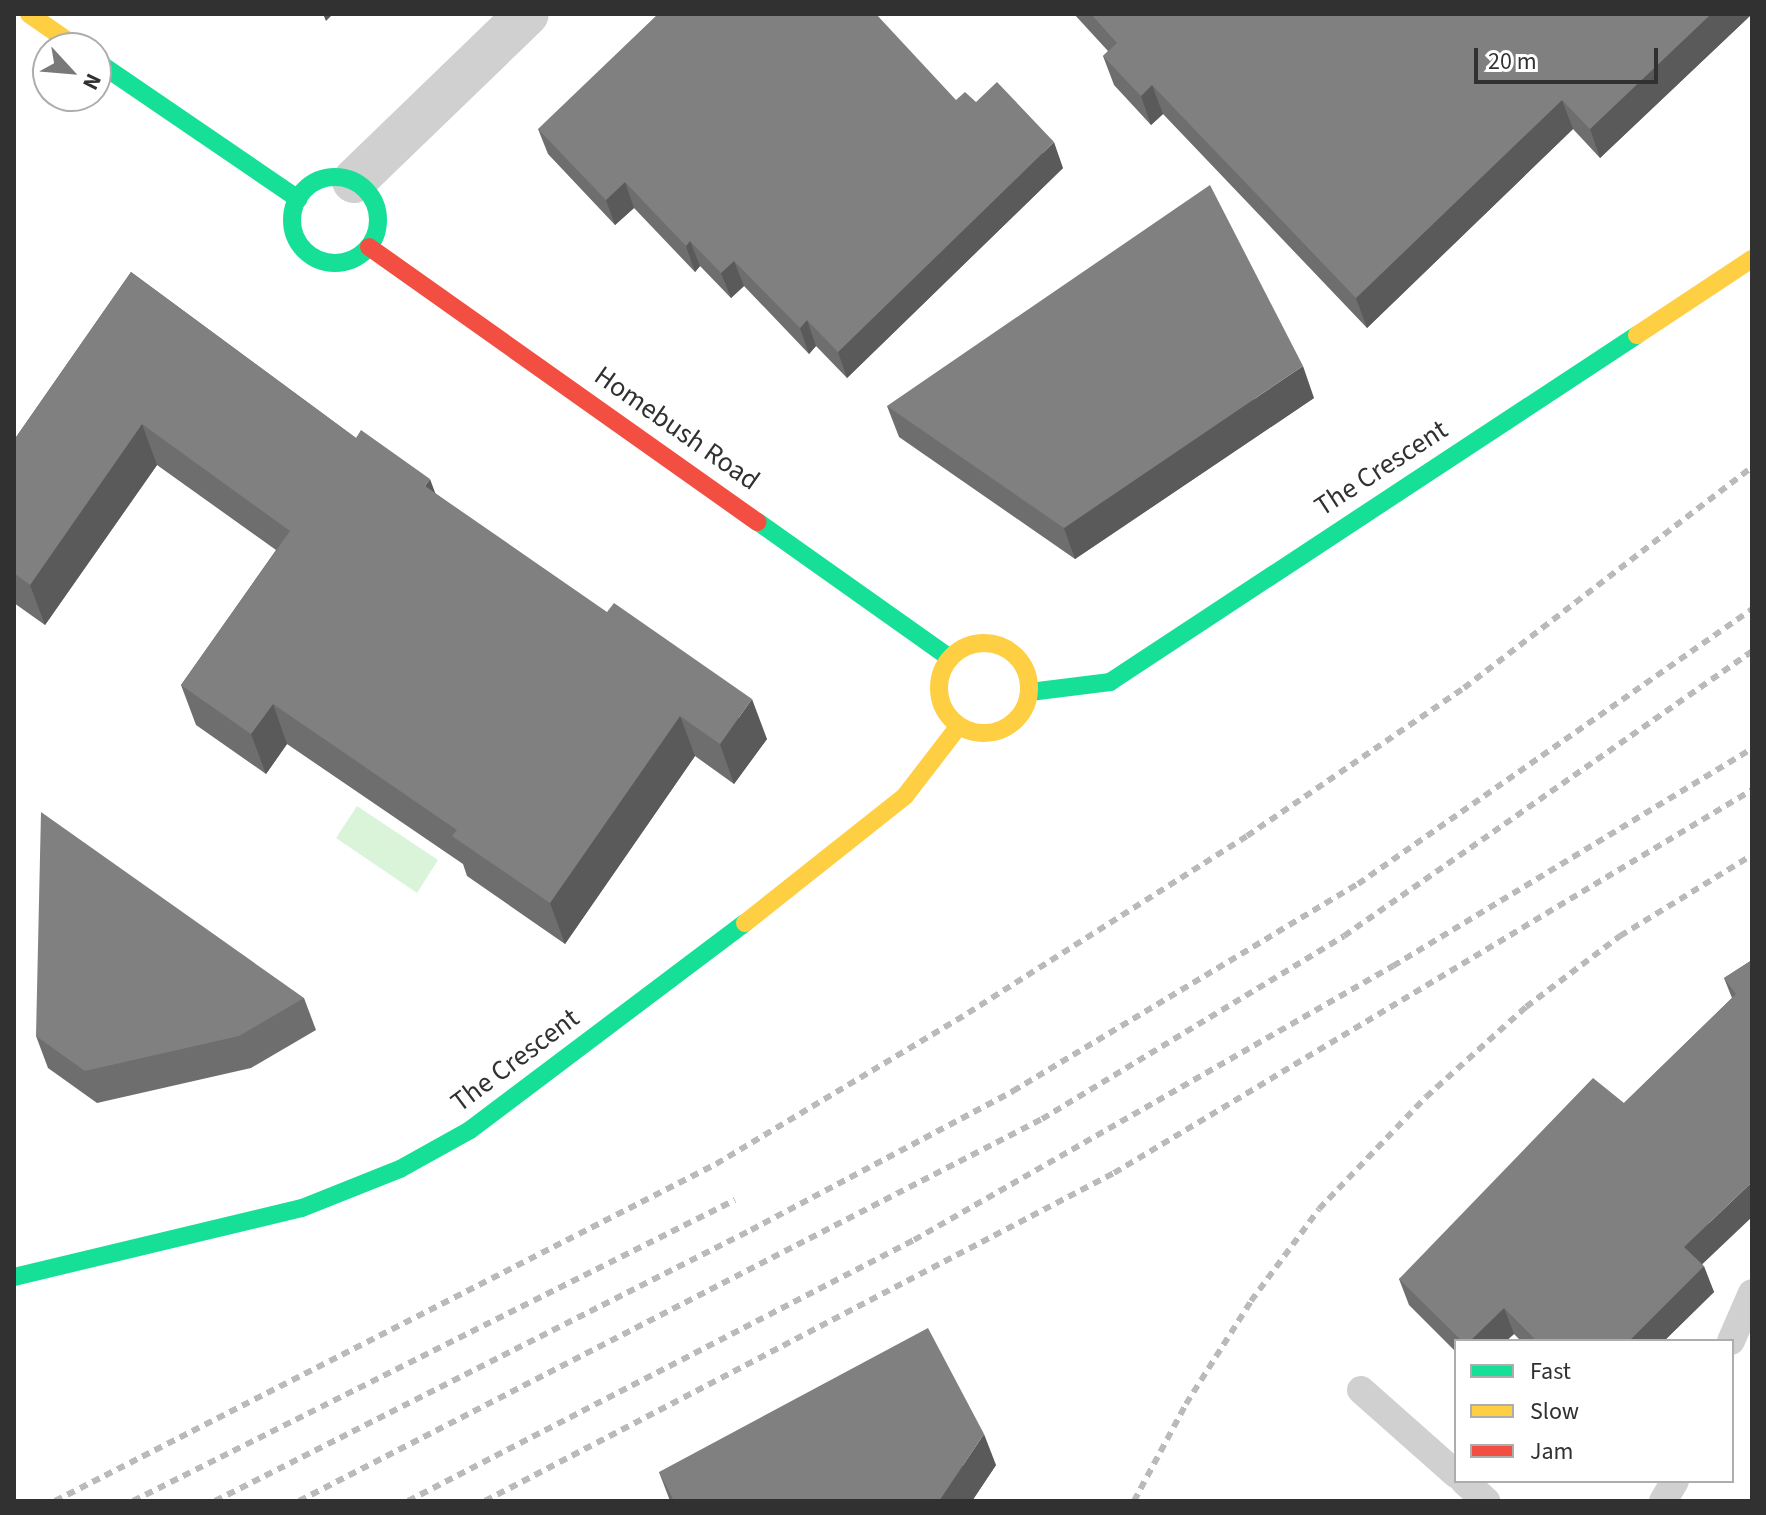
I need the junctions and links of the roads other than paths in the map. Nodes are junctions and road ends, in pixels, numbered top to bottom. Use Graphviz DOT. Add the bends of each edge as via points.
graph roads {
  1 [pos="29,14"];
  2 [pos="527,14"];
  3 [pos="55,32"];
  4 [pos="112,72"];
  5 [pos="354,181"];
  6 [pos="298,199"];
  7 [pos="369,247"];
  8 [pos="1752,259"];
  9 [pos="950,658"];
  10 [pos="1030,692"];
  11 [pos="959,726"];
  12 [pos="14,1277"];
  13 [pos="1752,1293"];
  14 [pos="1732,1339"];
  15 [pos="1361,1390"];
  16 [pos="1454,1472"];
  17 [pos="1466,1483"];
  18 [pos="1674,1483"];
  19 [pos="1486,1501"];
  20 [pos="1663,1501"];
  1 -- 3 [label="street"];
  2 -- 5 [label="street"];
  4 -- 6 [label="street"];
  5 -- 6 [label="street" via="329,177"];
  5 -- 7 [label="street" via="377,210"];
  6 -- 7 [label="street" via="293,226 305,251 318,259 345,262"];
  7 -- 9 [label="street, Homebush Road"];
  8 -- 10 [label="street, The Crescent" via="1110,682"];
  9 -- 10 [label="street" via="974,644 1003,646 1023,665"];
  9 -- 11 [label="street" via="939,686 941,702"];
  10 -- 11 [label="street" via="1016,720 1004,729 988,734"];
  11 -- 12 [label="street, The Crescent" via="905,796 861,836 470,1130 400,1169 302,1208"];
  13 -- 14 [label="lane"];
  15 -- 16 [label="lane"];
  17 -- 19 [label="lane"];
  18 -- 20 [label="lane"];
}
